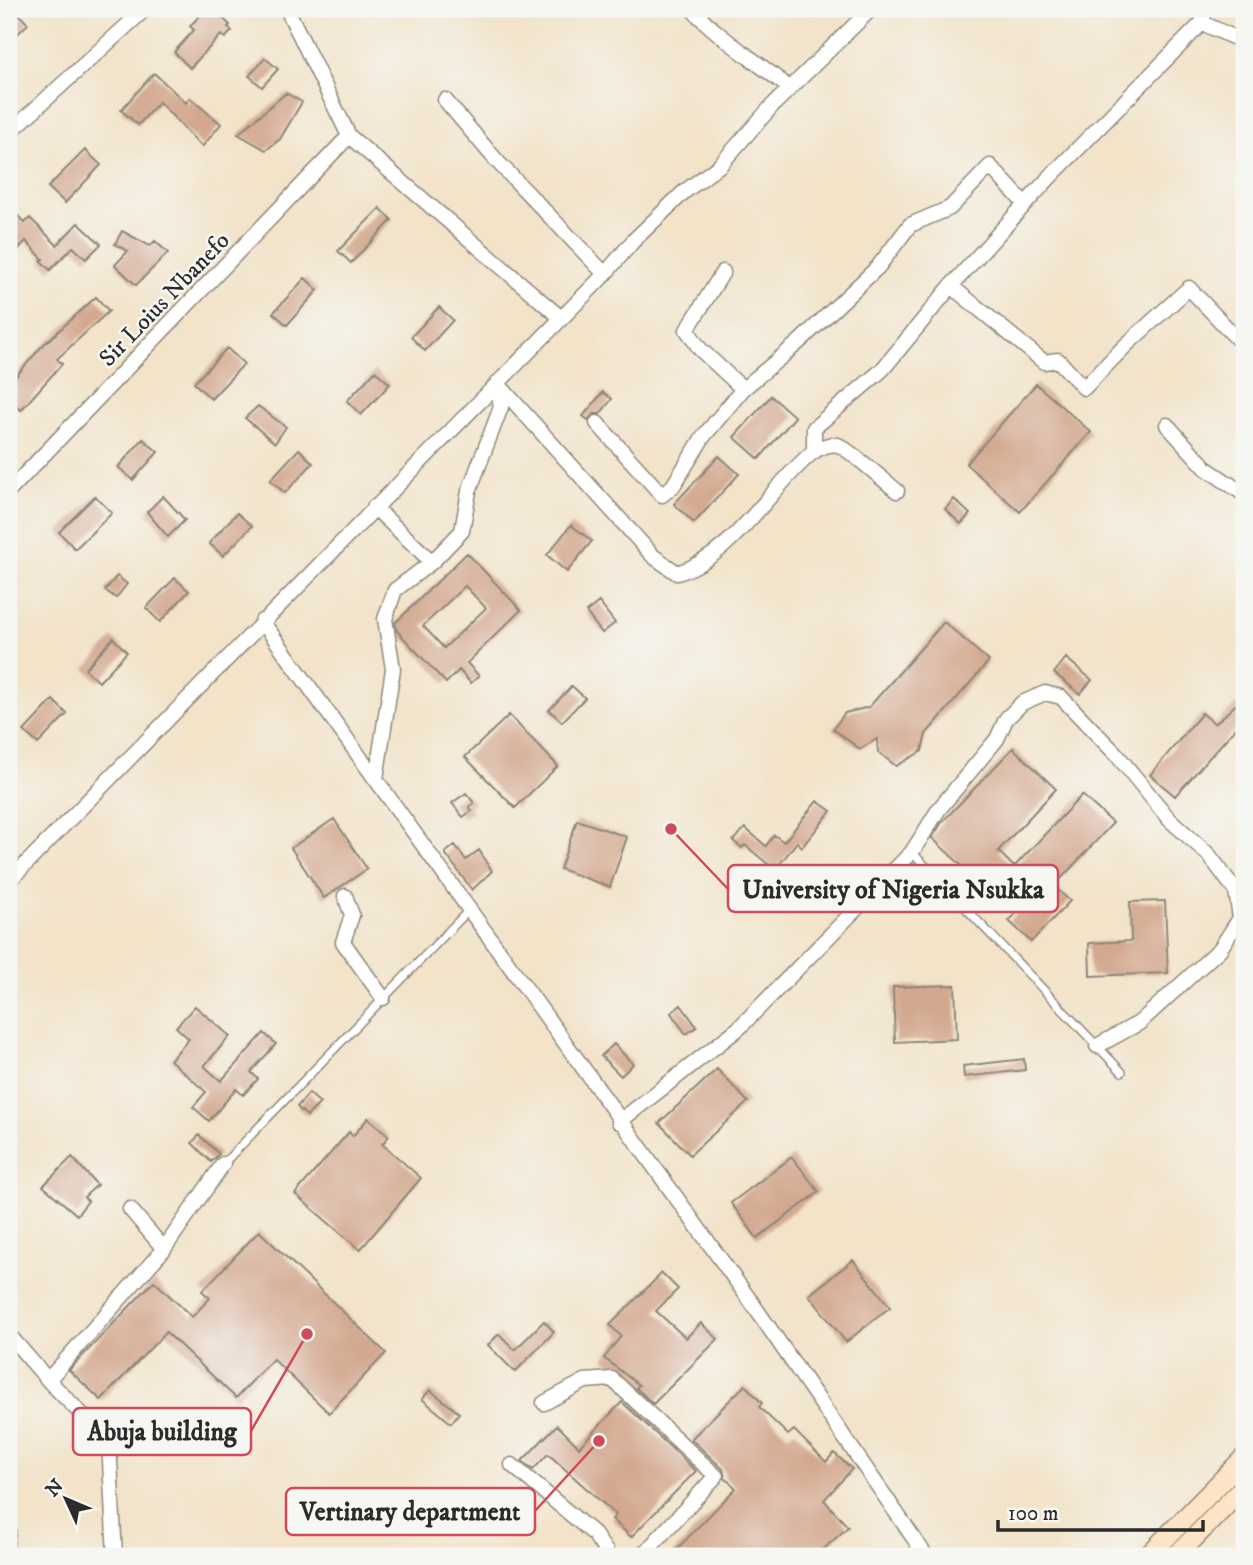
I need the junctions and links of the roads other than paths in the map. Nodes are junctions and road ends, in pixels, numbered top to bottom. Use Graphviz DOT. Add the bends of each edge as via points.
graph roads {
  1 [pos="145,9"];
  2 [pos="287,9"];
  3 [pos="692,9"];
  4 [pos="871,9"];
  5 [pos="1203,16"];
  6 [pos="1244,42"];
  7 [pos="789,88"];
  8 [pos="445,100"];
  9 [pos="9,133"];
  10 [pos="349,136"];
  11 [pos="1026,204"];
  12 [pos="723,272"];
  13 [pos="605,274"];
  14 [pos="951,286"];
  15 [pos="561,318"];
  16 [pos="1244,346"];
  17 [pos="497,383"];
  18 [pos="743,389"];
  19 [pos="597,423"];
  20 [pos="1167,425"];
  21 [pos="814,452"];
  22 [pos="9,491"];
  23 [pos="897,491"];
  24 [pos="1244,494"];
  25 [pos="374,507"];
  26 [pos="432,562"];
  27 [pos="262,621"];
  28 [pos="376,779"];
  29 [pos="912,852"];
  30 [pos="9,881"];
  31 [pos="345,896"];
  32 [pos="469,909"];
  33 [pos="383,998"];
  34 [pos="1097,1046"];
  35 [pos="1122,1072"];
  36 [pos="620,1122"];
  37 [pos="223,1164"];
  38 [pos="130,1209"];
  39 [pos="164,1249"];
  40 [pos="9,1335"];
  41 [pos="48,1380"];
  42 [pos="544,1403"];
  43 [pos="1244,1458"];
  44 [pos="512,1465"];
  45 [pos="1244,1487"];
  46 [pos="12,1531"];
  47 [pos="9,1549"];
  48 [pos="115,1556"];
  49 [pos="609,1556"];
  50 [pos="642,1556"];
  51 [pos="926,1556"];
  52 [pos="1148,1556"];
  53 [pos="1176,1556"];
  1 -- 9 [label="street"];
  2 -- 10 [label="street"];
  3 -- 7 [label="street" via="715,33"];
  4 -- 7 [label="street"];
  5 -- 6 [label="street"];
  5 -- 11 [label="street"];
  7 -- 13 [label="street" via="720,165 684,192"];
  8 -- 13 [label="street" via="504,170"];
  10 -- 15 [label="street"];
  10 -- 22 [label="street, Sir Loius Nbanefo"];
  11 -- 14 [label="street"];
  11 -- 18 [label="street" via="990,166 950,208 910,225 878,267"];
  12 -- 18 [label="street" via="687,330 700,349"];
  13 -- 15 [label="street"];
  14 -- 16 [label="street" via="1044,362 1058,360 1084,388 1189,288"];
  14 -- 21 [label="street" via="882,370 814,428"];
  15 -- 17 [label="street"];
  17 -- 21 [label="street" via="661,564 677,573 694,568 747,523"];
  17 -- 25 [label="street"];
  17 -- 26 [label="street" via="501,407 469,491 462,531"];
  18 -- 19 [label="street" via="662,495"];
  20 -- 24 [label="street" via="1207,469"];
  21 -- 23 [label="street" via="828,444 842,445"];
  25 -- 26 [label="street"];
  25 -- 27 [label="street"];
  26 -- 28 [label="street" via="395,590 385,619 393,668"];
  27 -- 28 [label="street"];
  27 -- 30 [label="street"];
  28 -- 32 [label="street"];
  29 -- 34 [label="lane"];
  29 -- 34 [label="street" via="939,809 998,739 1006,719 1023,703 1045,693 1061,697 1117,755 1162,811 1223,873 1236,891 1240,918 1220,949 1139,1023"];
  29 -- 36 [label="street" via="739,1028"];
  31 -- 33 [label="street" via="352,915 343,942"];
  32 -- 33 [label="lane"];
  32 -- 36 [label="street"];
  33 -- 37 [label="lane"];
  34 -- 35 [label="lane"];
  36 -- 51 [label="street"];
  37 -- 39 [label="street"];
  38 -- 39 [label="street"];
  39 -- 41 [label="street"];
  40 -- 41 [label="street"];
  41 -- 48 [label="street" via="109,1442"];
  42 -- 50 [label="street" via="584,1381 612,1379 716,1476"];
  43 -- 52 [label="street"];
  44 -- 49 [label="street" via="594,1534"];
  45 -- 53 [label="street"];
  46 -- 47 [label="lane"];
}
